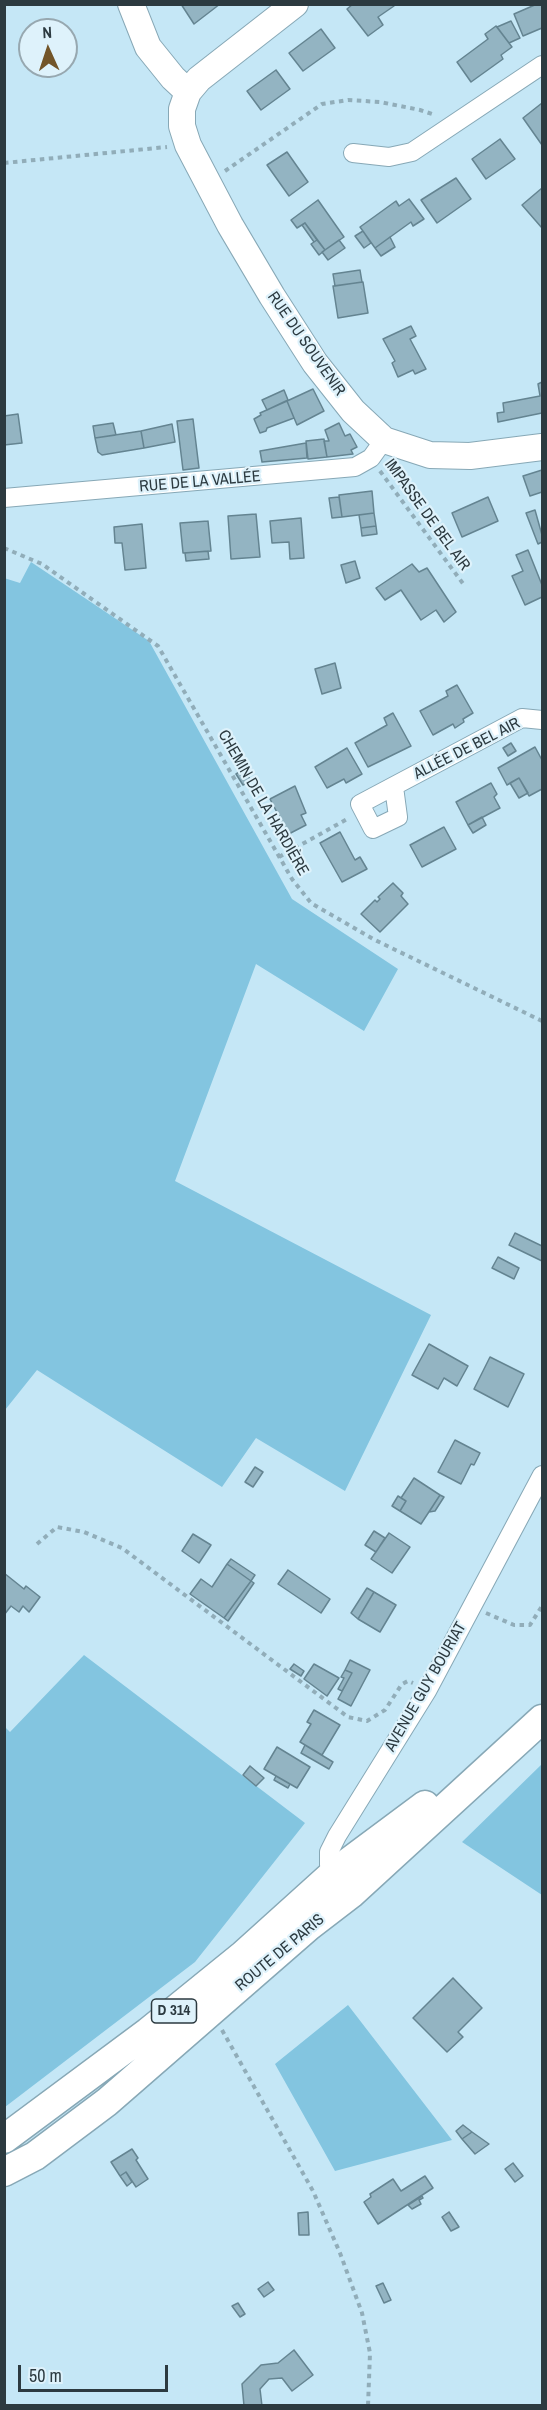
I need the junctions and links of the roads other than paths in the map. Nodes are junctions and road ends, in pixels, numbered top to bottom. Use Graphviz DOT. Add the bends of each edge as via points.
graph roads {
  1 [pos="131,4"];
  2 [pos="295,4"];
  3 [pos="543,64"];
  4 [pos="188,92"];
  5 [pos="353,153"];
  6 [pos="543,447"];
  7 [pos="377,449"];
  8 [pos="4,498"];
  9 [pos="543,720"];
  10 [pos="394,787"];
  11 [pos="543,1475"];
  12 [pos="543,1718"];
  13 [pos="343,1883"];
  14 [pos="4,2139"];
  15 [pos="4,2172"];
  1 -- 4 [label="street" via="148,47"];
  2 -- 4 [label="street" via="199,79"];
  3 -- 5 [label="street" via="412,152 389,157"];
  4 -- 7 [label="street, RUE DU SOUVENIR" via="182,126 230,225 315,363"];
  6 -- 7 [label="street, RUE DU SOUVENIR" via="470,456"];
  7 -- 8 [label="street, RUE DE LA VALLÉE" via="355,467"];
  9 -- 10 [label="street, ALLÉE DE BEL AIR" via="522,718"];
  10 -- 10 [label="street, ALLÉE DE BEL AIR" via="360,804 373,829 398,817"];
  11 -- 13 [label="street, AVENUE GUY BOURIAT" via="427,1691 329,1852 329,1865"];
  12 -- 13 [label="main road, ROUTE DE PARIS / D 314"];
  13 -- 14 [label="main road, ROUTE DE PARIS / D 314"];
  13 -- 15 [label="main road, ROUTE DE PARIS / D 314" via="308,1927 107,2102 35,2156"];
}
